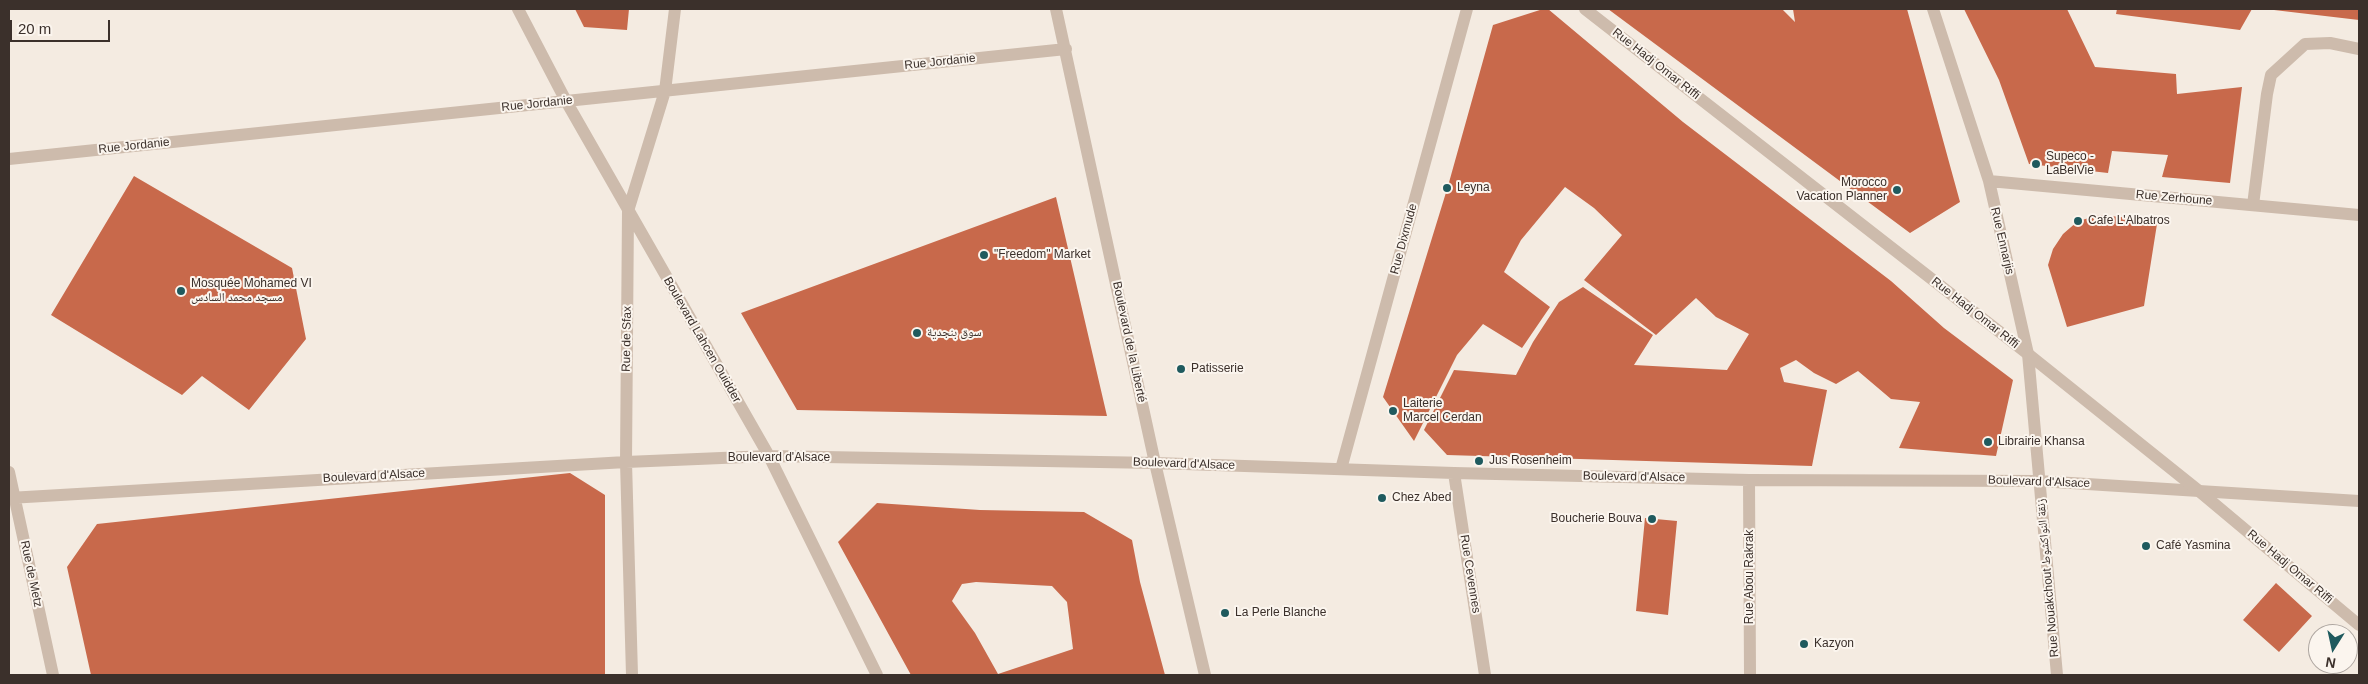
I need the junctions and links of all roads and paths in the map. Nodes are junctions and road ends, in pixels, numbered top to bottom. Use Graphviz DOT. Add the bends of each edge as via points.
graph roads {
  1 [pos="518,9"];
  2 [pos="675,9"];
  3 [pos="1056,9"];
  4 [pos="1467,9"];
  5 [pos="1585,9"];
  6 [pos="1933,9"];
  7 [pos="1066,49"];
  8 [pos="2359,49"];
  9 [pos="665,91"];
  10 [pos="566,101"];
  11 [pos="9,159"];
  12 [pos="1988,181"];
  13 [pos="2254,205"];
  14 [pos="628,211"];
  15 [pos="2359,215"];
  16 [pos="2028,354"];
  17 [pos="769,456"];
  18 [pos="626,462"];
  19 [pos="1155,463"];
  20 [pos="1341,469"];
  21 [pos="9,472"];
  22 [pos="1454,474"];
  23 [pos="1750,480"];
  24 [pos="2039,481"];
  25 [pos="2199,491"];
  26 [pos="12,498"];
  27 [pos="2359,501"];
  28 [pos="2359,625"];
  29 [pos="53,675"];
  30 [pos="632,675"];
  31 [pos="877,675"];
  32 [pos="1205,675"];
  33 [pos="1485,675"];
  34 [pos="1750,675"];
  35 [pos="2056,675"];
  1 -- 10 [label="street, Boulevard Lahcen Ouidder"];
  2 -- 9 [label="street, Rue de Sfax"];
  3 -- 7 [label="street, Boulevard de la Liberté"];
  4 -- 20 [label="street, Rue Dixmude"];
  5 -- 16 [label="street, Rue Hadj Omar Riffi"];
  6 -- 12 [label="street, Rue Ennarjis"];
  7 -- 9 [label="street, Rue Jordanie"];
  7 -- 19 [label="street, Boulevard de la Liberté"];
  8 -- 13 [label="street" via="2330,43 2305,44 2271,75"];
  9 -- 10 [label="street, Rue Jordanie"];
  9 -- 14 [label="street, Rue de Sfax"];
  10 -- 11 [label="street, Rue Jordanie"];
  10 -- 14 [label="street, Boulevard Lahcen Ouidder"];
  12 -- 13 [label="street, Rue Zerhoune"];
  12 -- 16 [label="street, Rue Ennarjis"];
  13 -- 15 [label="street, Rue Zerhoune"];
  14 -- 17 [label="street, Boulevard Lahcen Ouidder"];
  14 -- 18 [label="street, Rue de Sfax"];
  16 -- 24 [label="street, Rue Ennarjis"];
  16 -- 25 [label="street, Rue Hadj Omar Riffi"];
  17 -- 18 [label="street, Boulevard d'Alsace"];
  17 -- 19 [label="street, Boulevard d'Alsace"];
  17 -- 31 [label="street, Boulevard Lahcen Ouidder"];
  18 -- 26 [label="street, Boulevard d'Alsace"];
  18 -- 30 [label="street, Rue de Sfax"];
  19 -- 20 [label="street, Boulevard d'Alsace"];
  19 -- 32 [label="street, Boulevard de la Liberté"];
  20 -- 22 [label="street, Boulevard d'Alsace"];
  21 -- 26 [label="street, Rue de Metz"];
  22 -- 23 [label="street, Boulevard d'Alsace"];
  22 -- 33 [label="street, Rue Cevennes"];
  23 -- 24 [label="street, Boulevard d'Alsace"];
  23 -- 34 [label="street, Rue Abou Rakrak"];
  24 -- 25 [label="street, Boulevard d'Alsace"];
  24 -- 35 [label="street, Rue Nouakchout زنقة النواكشوط"];
  25 -- 27 [label="street, Boulevard d'Alsace"];
  25 -- 28 [label="street, Rue Hadj Omar Riffi"];
  26 -- 29 [label="street, Rue de Metz"];
}
